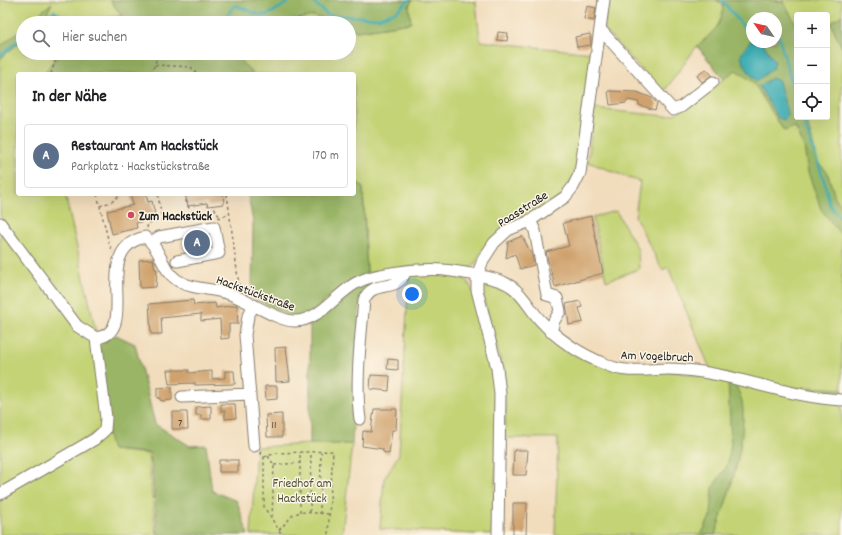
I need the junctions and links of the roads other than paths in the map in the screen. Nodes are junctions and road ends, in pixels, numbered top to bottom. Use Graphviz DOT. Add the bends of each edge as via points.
graph roads {
  1 [pos="604,0"];
  2 [pos="600,29"];
  3 [pos="713,82"];
  4 [pos="530,220"];
  5 [pos="0,223"];
  6 [pos="149,240"];
  7 [pos="177,261"];
  8 [pos="405,272"];
  9 [pos="477,276"];
  10 [pos="254,305"];
  11 [pos="551,332"];
  12 [pos="96,338"];
  13 [pos="250,394"];
  14 [pos="182,396"];
  15 [pos="842,400"];
  16 [pos="360,419"];
  17 [pos="254,446"];
  18 [pos="0,494"];
  19 [pos="498,535"];
  1 -- 2 [label="street, Paasstraße"];
  2 -- 3 [label="street" via="673,110 681,107"];
  2 -- 4 [label="street, Paasstraße" via="580,174 564,198"];
  4 -- 9 [label="street, Paasstraße" via="508,230 494,243"];
  4 -- 11 [label="street" via="535,231 547,294 557,298 560,311"];
  5 -- 12 [label="street" via="77,326"];
  6 -- 7 [label="street" via="214,227 219,254"];
  6 -- 10 [label="street, Hackstückstraße" via="158,250 165,267 178,280 196,287 219,290"];
  6 -- 12 [label="street" via="136,239 120,257 116,272 117,315 112,330 104,337"];
  8 -- 9 [label="street, Hackstückstraße" via="451,270"];
  8 -- 10 [label="street, Hackstückstraße" via="365,278 342,291 313,317 304,320 286,320"];
  8 -- 16 [label="street" via="399,283 374,288 367,293 364,300 360,353"];
  9 -- 11 [label="street, Am Vogelbruch" via="506,283 518,293"];
  9 -- 19 [label="street, Paasstraße" via="477,290 493,349 500,394"];
  10 -- 13 [label="street" via="248,316 245,335"];
  11 -- 15 [label="street, Am Vogelbruch" via="569,346 608,366 620,369 707,372 827,400"];
  12 -- 18 [label="street" via="106,418 105,430 95,440"];
  13 -- 14 [label="street"];
  13 -- 17 [label="street"];
}
